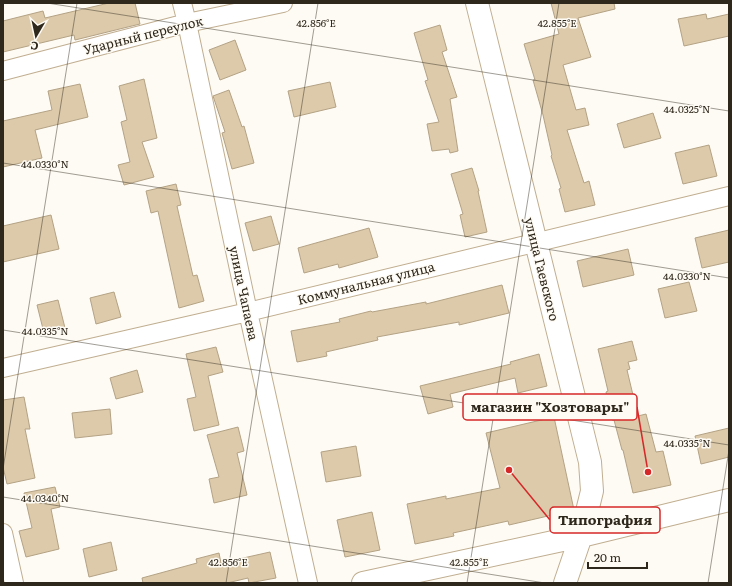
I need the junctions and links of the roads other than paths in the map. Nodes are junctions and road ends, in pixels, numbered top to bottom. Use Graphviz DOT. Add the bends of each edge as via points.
graph roads {
  1 [pos="182,3"];
  2 [pos="283,3"];
  3 [pos="477,3"];
  4 [pos="187,23"];
  5 [pos="3,71"];
  6 [pos="729,196"];
  7 [pos="536,242"];
  8 [pos="248,312"];
  9 [pos="3,368"];
  10 [pos="729,500"];
  11 [pos="3,533"];
  12 [pos="581,536"];
  13 [pos="14,583"];
  14 [pos="308,583"];
  15 [pos="363,583"];
  16 [pos="565,583"];
  1 -- 4 [label="street, улица Чапаева"];
  2 -- 4 [label="street, Ударный переулок"];
  3 -- 7 [label="main road, улица Гаевского"];
  4 -- 5 [label="street, Ударный переулок"];
  4 -- 8 [label="street, улица Чапаева"];
  6 -- 7 [label="street, Коммунальная улица"];
  7 -- 8 [label="street, Коммунальная улица"];
  7 -- 12 [label="main road, улица Гаевского" via="590,462 592,491"];
  8 -- 9 [label="street, Коммунальная улица"];
  8 -- 14 [label="street, улица Чапаева"];
  10 -- 12 [label="main road"];
  11 -- 13 [label="street"];
  12 -- 15 [label="main road"];
  12 -- 16 [label="main road"];
}
